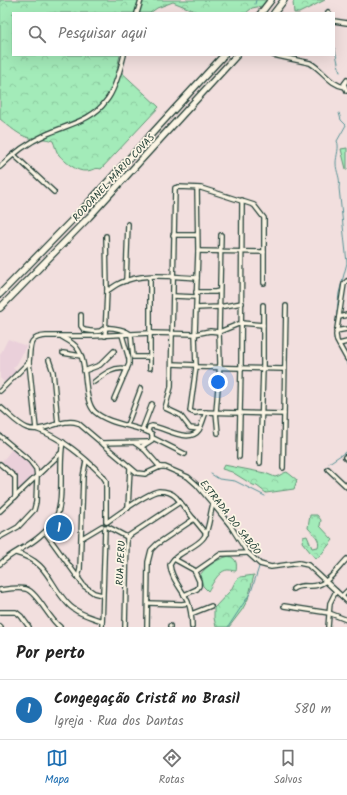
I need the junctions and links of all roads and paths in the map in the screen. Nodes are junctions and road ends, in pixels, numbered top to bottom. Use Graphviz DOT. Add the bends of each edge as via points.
graph roads {
  1 [pos="141,0"];
  2 [pos="271,0"];
  3 [pos="284,0"];
  4 [pos="137,12"];
  5 [pos="262,12"];
  6 [pos="276,12"];
  7 [pos="335,21"];
  8 [pos="347,23"];
  9 [pos="124,56"];
  10 [pos="223,56"];
  11 [pos="236,56"];
  12 [pos="277,56"];
  13 [pos="347,80"];
  14 [pos="346,89"];
  15 [pos="13,154"];
  16 [pos="0,167"];
  17 [pos="197,188"];
  18 [pos="54,192"];
  19 [pos="242,200"];
  20 [pos="128,224"];
  21 [pos="173,235"];
  22 [pos="197,235"];
  23 [pos="221,235"];
  24 [pos="106,236"];
  25 [pos="198,251"];
  26 [pos="220,251"];
  27 [pos="242,251"];
  28 [pos="264,252"];
  29 [pos="150,277"];
  30 [pos="173,277"];
  31 [pos="197,278"];
  32 [pos="126,281"];
  33 [pos="346,281"];
  34 [pos="264,283"];
  35 [pos="345,288"];
  36 [pos="219,291"];
  37 [pos="107,292"];
  38 [pos="196,292"];
  39 [pos="0,294"];
  40 [pos="173,296"];
  41 [pos="196,297"];
  42 [pos="347,301"];
  43 [pos="341,302"];
  44 [pos="242,303"];
  45 [pos="264,305"];
  46 [pos="286,306"];
  47 [pos="219,307"];
  48 [pos="0,308"];
  49 [pos="196,308"];
  50 [pos="81,314"];
  51 [pos="347,315"];
  52 [pos="339,317"];
  53 [pos="242,323"];
  54 [pos="263,325"];
  55 [pos="106,328"];
  56 [pos="347,329"];
  57 [pos="336,331"];
  58 [pos="218,332"];
  59 [pos="150,333"];
  60 [pos="131,334"];
  61 [pos="173,334"];
  62 [pos="195,334"];
  63 [pos="122,335"];
  64 [pos="62,336"];
  65 [pos="105,336"];
  66 [pos="347,342"];
  67 [pos="339,344"];
  68 [pos="114,351"];
  69 [pos="63,353"];
  70 [pos="81,356"];
  71 [pos="150,357"];
  72 [pos="347,357"];
  73 [pos="49,360"];
  74 [pos="29,362"];
  75 [pos="172,364"];
  76 [pos="196,366"];
  77 [pos="150,368"];
  78 [pos="219,368"];
  79 [pos="241,368"];
  80 [pos="263,368"];
  81 [pos="127,369"];
  82 [pos="284,369"];
  83 [pos="84,371"];
  84 [pos="94,382"];
  85 [pos="141,388"];
  86 [pos="0,391"];
  87 [pos="114,399"];
  88 [pos="152,404"];
  89 [pos="0,407"];
  90 [pos="206,412"];
  91 [pos="216,412"];
  92 [pos="240,413"];
  93 [pos="262,414"];
  94 [pos="284,414"];
  95 [pos="58,424"];
  96 [pos="127,425"];
  97 [pos="36,429"];
  98 [pos="142,430"];
  99 [pos="199,430"];
  100 [pos="148,432"];
  101 [pos="218,433"];
  102 [pos="0,436"];
  103 [pos="153,438"];
  104 [pos="63,442"];
  105 [pos="134,442"];
  106 [pos="148,442"];
  107 [pos="101,443"];
  108 [pos="141,447"];
  109 [pos="61,453"];
  110 [pos="185,454"];
  111 [pos="239,457"];
  112 [pos="86,461"];
  113 [pos="260,463"];
  114 [pos="0,464"];
  115 [pos="160,467"];
  116 [pos="130,468"];
  117 [pos="283,468"];
  118 [pos="328,468"];
  119 [pos="37,477"];
  120 [pos="347,487"];
  121 [pos="15,498"];
  122 [pos="180,502"];
  123 [pos="213,504"];
  124 [pos="128,508"];
  125 [pos="0,511"];
  126 [pos="194,519"];
  127 [pos="106,525"];
  128 [pos="45,532"];
  129 [pos="206,534"];
  130 [pos="0,537"];
  131 [pos="127,537"];
  132 [pos="82,538"];
  133 [pos="16,553"];
  134 [pos="248,553"];
  135 [pos="174,559"];
  136 [pos="347,559"];
  137 [pos="0,564"];
  138 [pos="195,572"];
  139 [pos="78,578"];
  140 [pos="326,580"];
  141 [pos="0,590"];
  142 [pos="294,590"];
  143 [pos="336,590"];
  144 [pos="347,591"];
  145 [pos="102,595"];
  146 [pos="184,595"];
  147 [pos="342,596"];
  148 [pos="347,601"];
  149 [pos="148,603"];
  150 [pos="188,603"];
  151 [pos="210,606"];
  152 [pos="284,606"];
  153 [pos="0,612"];
  154 [pos="329,613"];
  155 [pos="191,614"];
  156 [pos="347,620"];
  157 [pos="102,621"];
  158 [pos="29,627"];
  159 [pos="60,627"];
  160 [pos="102,627"];
  161 [pos="125,627"];
  162 [pos="147,627"];
  163 [pos="192,627"];
  164 [pos="328,627"];
  1 -- 4 [label="street"];
  2 -- 5 [label="highway"];
  3 -- 6 [label="highway"];
  7 -- 8 [label="street"];
  9 -- 15 [label="street" via="110,96 100,107 83,119 30,142"];
  10 -- 39 [label="highway, RODOANEL MÁRIO COVAS" via="80,212"];
  11 -- 48 [label="highway, RODOANEL MÁRIO COVAS" via="89,217"];
  12 -- 14 [label="street" via="310,63"];
  13 -- 14 [label="street" via="344,84"];
  15 -- 16 [label="street"];
  15 -- 18 [label="street"];
  17 -- 19 [label="street"];
  17 -- 21 [label="street" via="175,188"];
  17 -- 22 [label="street"];
  19 -- 27 [label="street"];
  19 -- 28 [label="street" via="254,205 264,218"];
  20 -- 32 [label="street"];
  21 -- 22 [label="street"];
  21 -- 30 [label="street"];
  22 -- 25 [label="street"];
  23 -- 26 [label="street"];
  24 -- 37 [label="street"];
  25 -- 26 [label="street"];
  25 -- 31 [label="street"];
  26 -- 27 [label="street"];
  26 -- 36 [label="street"];
  27 -- 28 [label="street"];
  27 -- 44 [label="street"];
  28 -- 34 [label="street"];
  29 -- 30 [label="street"];
  29 -- 32 [label="street"];
  29 -- 59 [label="street"];
  30 -- 31 [label="street"];
  30 -- 40 [label="street"];
  31 -- 38 [label="street"];
  32 -- 37 [label="street"];
  33 -- 35 [label="street"];
  35 -- 43 [label="street"];
  36 -- 38 [label="street"];
  36 -- 47 [label="street"];
  37 -- 55 [label="street"];
  38 -- 41 [label="street"];
  40 -- 41 [label="street"];
  40 -- 61 [label="street"];
  41 -- 49 [label="street"];
  42 -- 43 [label="street"];
  43 -- 52 [label="street"];
  44 -- 47 [label="street"];
  44 -- 53 [label="street"];
  45 -- 54 [label="street"];
  46 -- 82 [label="street"];
  47 -- 49 [label="street"];
  47 -- 58 [label="street"];
  49 -- 62 [label="street"];
  50 -- 55 [label="street" via="84,330 101,331"];
  51 -- 52 [label="street"];
  52 -- 57 [label="street"];
  53 -- 54 [label="street"];
  53 -- 58 [label="street"];
  53 -- 79 [label="street"];
  54 -- 80 [label="street"];
  55 -- 60 [label="street" via="124,330"];
  55 -- 65 [label="street"];
  56 -- 57 [label="street"];
  57 -- 67 [label="street"];
  58 -- 62 [label="street"];
  58 -- 78 [label="street"];
  59 -- 60 [label="street"];
  59 -- 61 [label="street"];
  59 -- 71 [label="street"];
  60 -- 63 [label="street"];
  60 -- 71 [label="street" via="133,357"];
  61 -- 62 [label="street"];
  61 -- 75 [label="street"];
  62 -- 76 [label="street"];
  63 -- 65 [label="street"];
  63 -- 81 [label="street" via="129,359"];
  64 -- 65 [label="street"];
  64 -- 70 [label="street" via="75,345"];
  64 -- 74 [label="street" via="40,336 33,339"];
  66 -- 67 [label="street"];
  67 -- 72 [label="street"];
  68 -- 83 [label="street" via="100,365"];
  69 -- 70 [label="street"];
  70 -- 83 [label="street"];
  71 -- 77 [label="street"];
  73 -- 95 [label="street" via="53,372"];
  74 -- 86 [label="street"];
  74 -- 97 [label="street"];
  75 -- 76 [label="street"];
  75 -- 99 [label="street" via="171,387 165,408 180,415 190,428"];
  76 -- 78 [label="street"];
  76 -- 90 [label="street" via="190,411"];
  78 -- 79 [label="street"];
  78 -- 91 [label="street"];
  79 -- 80 [label="street"];
  79 -- 92 [label="street"];
  80 -- 82 [label="street"];
  80 -- 93 [label="street"];
  81 -- 84 [label="street" via="113,369"];
  81 -- 87 [label="street"];
  82 -- 94 [label="street"];
  83 -- 96 [label="street" via="89,401 94,411"];
  85 -- 96 [label="street"];
  88 -- 98 [label="street"];
  89 -- 97 [label="street" via="27,428"];
  90 -- 91 [label="street"];
  90 -- 99 [label="street"];
  91 -- 92 [label="street"];
  91 -- 101 [label="street"];
  92 -- 93 [label="street"];
  92 -- 111 [label="street"];
  93 -- 94 [label="street"];
  93 -- 113 [label="street"];
  94 -- 117 [label="street"];
  95 -- 97 [label="street"];
  95 -- 107 [label="street" via="78,423"];
  96 -- 98 [label="street"];
  97 -- 104 [label="street"];
  98 -- 100 [label="street"];
  99 -- 100 [label="street" via="189,436 151,426"];
  100 -- 103 [label="street"];
  102 -- 119 [label="street" via="33,465"];
  103 -- 106 [label="street"];
  103 -- 110 [label="street"];
  104 -- 109 [label="street"];
  104 -- 112 [label="street"];
  105 -- 106 [label="street"];
  105 -- 107 [label="street"];
  105 -- 108 [label="street"];
  106 -- 108 [label="street"];
  107 -- 116 [label="street"];
  108 -- 115 [label="street"];
  109 -- 119 [label="street"];
  109 -- 128 [label="street" via="59,508 56,519"];
  112 -- 127 [label="street" via="106,481"];
  112 -- 132 [label="street" via="83,477"];
  114 -- 121 [label="street" via="15,477"];
  115 -- 116 [label="street" via="142,474"];
  115 -- 123 [label="street, ESTRADA DO SABÔO" via="169,468 188,477"];
  116 -- 124 [label="street"];
  118 -- 120 [label="street"];
  119 -- 121 [label="street"];
  119 -- 130 [label="street" via="34,510 18,526"];
  121 -- 125 [label="street"];
  122 -- 124 [label="street" via="167,492 154,492"];
  122 -- 126 [label="street"];
  122 -- 131 [label="street, RUA PERU"];
  123 -- 129 [label="street"];
  123 -- 134 [label="street, ESTRADA DO SABÔO"];
  124 -- 127 [label="street"];
  126 -- 129 [label="street"];
  126 -- 149 [label="street" via="151,550 148,562"];
  127 -- 131 [label="street"];
  127 -- 132 [label="street"];
  127 -- 145 [label="street"];
  128 -- 133 [label="street"];
  128 -- 139 [label="street"];
  129 -- 135 [label="street" via="202,540"];
  131 -- 161 [label="street, RUA PERU"];
  132 -- 139 [label="street"];
  133 -- 137 [label="street"];
  133 -- 157 [label="street" via="32,558 39,564 72,608"];
  134 -- 138 [label="street" via="221,554"];
  134 -- 140 [label="street, ESTRADA DO SABÔO" via="256,562 265,566 280,567 299,563 308,565"];
  135 -- 138 [label="street"];
  135 -- 146 [label="street" via="170,565"];
  136 -- 140 [label="street"];
  138 -- 146 [label="street" via="199,587"];
  139 -- 145 [label="street" via="87,589"];
  140 -- 142 [label="street" via="317,586 297,586"];
  140 -- 143 [label="street, ESTRADA DO SABÔO"];
  141 -- 159 [label="street" via="29,590"];
  143 -- 147 [label="street, ESTRADA DO SABÔO"];
  143 -- 154 [label="street"];
  144 -- 147 [label="street"];
  145 -- 157 [label="street"];
  146 -- 150 [label="street"];
  147 -- 148 [label="street, ESTRADA DO SABÔO"];
  149 -- 150 [label="street"];
  149 -- 162 [label="street"];
  150 -- 155 [label="street"];
  151 -- 155 [label="street"];
  152 -- 154 [label="street"];
  153 -- 158 [label="street" via="16,612"];
  154 -- 156 [label="street"];
  154 -- 164 [label="street"];
  155 -- 163 [label="street"];
  157 -- 160 [label="street"];
}
